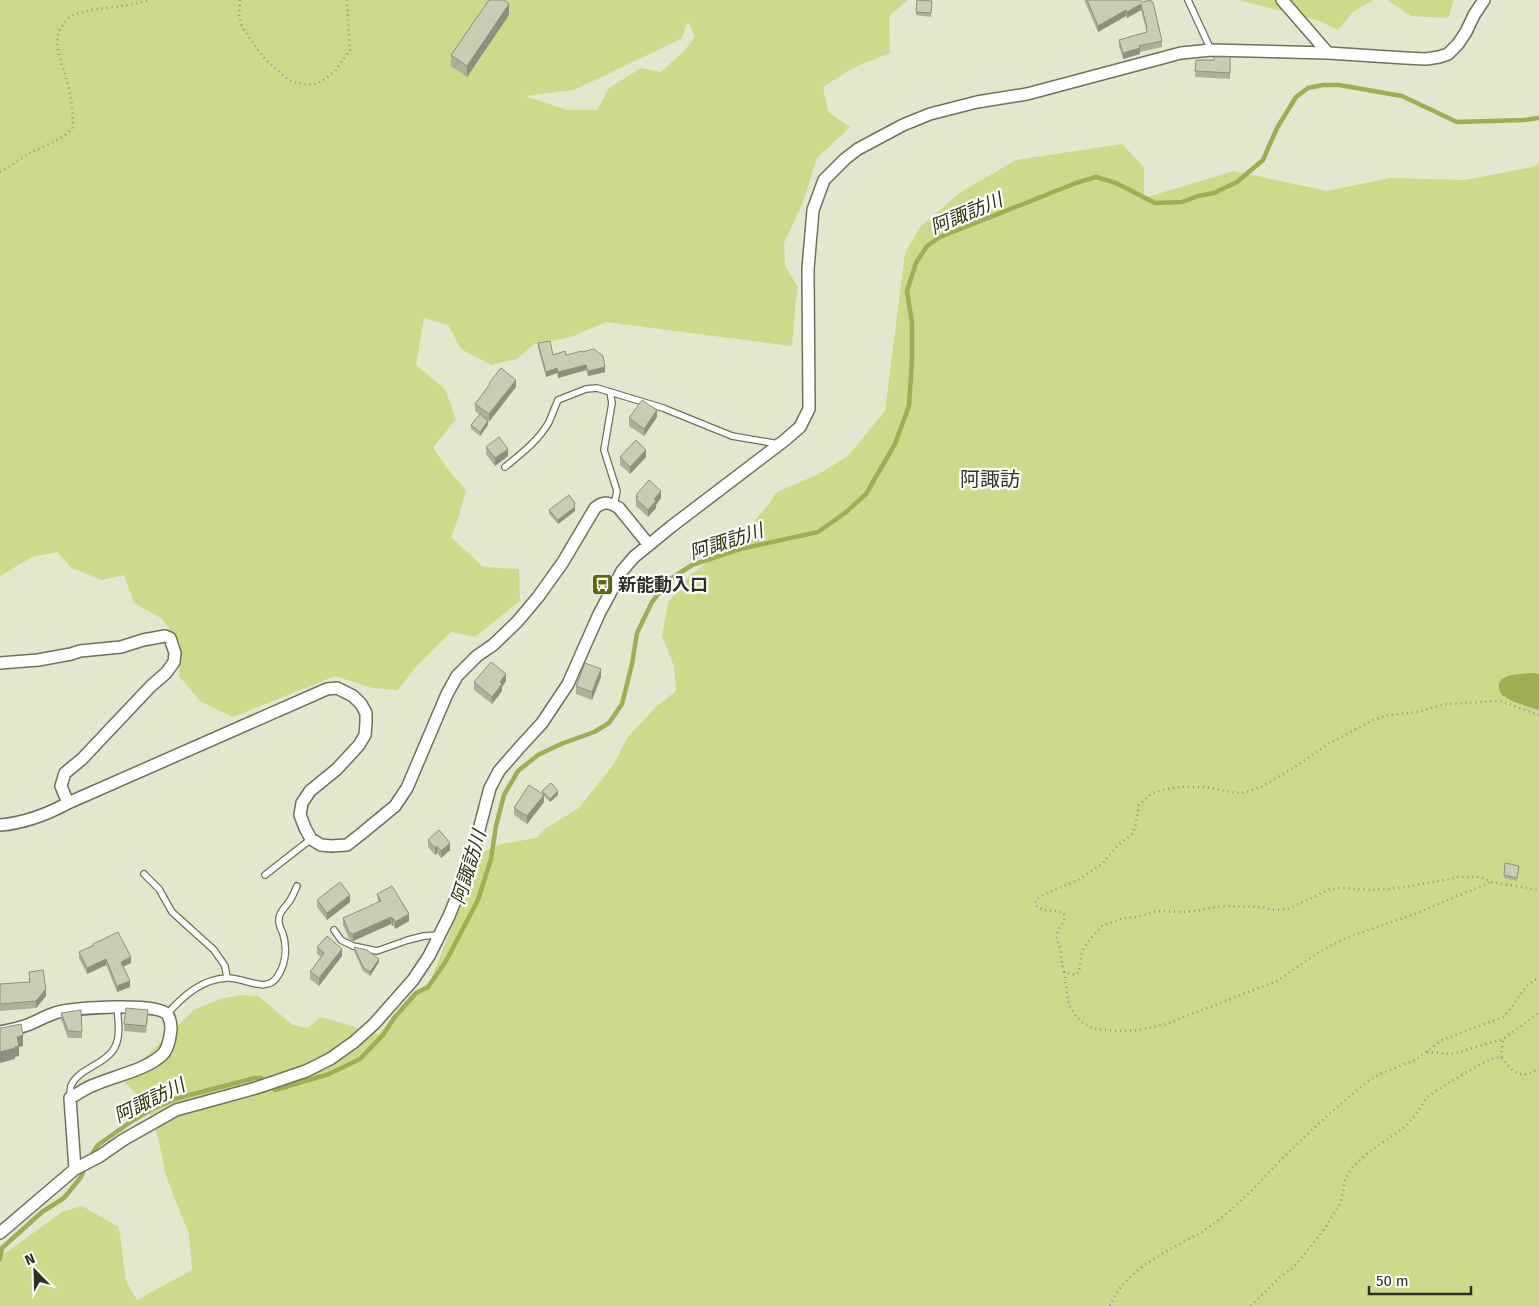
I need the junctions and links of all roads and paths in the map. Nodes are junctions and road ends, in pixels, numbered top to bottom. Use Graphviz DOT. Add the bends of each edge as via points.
graph roads {
  1 [pos="148,0"];
  2 [pos="240,0"];
  3 [pos="347,0"];
  4 [pos="1188,0"];
  5 [pos="1282,0"];
  6 [pos="1484,0"];
  7 [pos="1211,50"];
  8 [pos="1328,53"];
  9 [pos="0,172"];
  10 [pos="610,392"];
  11 [pos="779,444"];
  12 [pos="505,467"];
  13 [pos="614,505"];
  14 [pos="649,544"];
  15 [pos="0,663"];
  16 [pos="1539,715"];
  17 [pos="68,804"];
  18 [pos="0,825"];
  19 [pos="311,839"];
  20 [pos="144,874"];
  21 [pos="265,875"];
  22 [pos="1491,882"];
  23 [pos="297,886"];
  24 [pos="1539,890"];
  25 [pos="334,930"];
  26 [pos="440,935"];
  27 [pos="1064,972"];
  28 [pos="227,978"];
  29 [pos="1539,978"];
  30 [pos="117,1007"];
  31 [pos="1539,1012"];
  32 [pos="167,1014"];
  33 [pos="0,1032"];
  34 [pos="1504,1040"];
  35 [pos="1426,1052"];
  36 [pos="1501,1057"];
  37 [pos="1539,1068"];
  38 [pos="70,1098"];
  39 [pos="75,1170"];
  40 [pos="0,1233"];
  41 [pos="1110,1306"];
  42 [pos="1251,1306"];
  1 -- 9 [label="path" via="78,13 64,23 59,30 57,45 69,90 73,128 63,138"];
  2 -- 3 [label="path" via="242,27 264,57 285,77 303,84 322,81 341,65 350,50"];
  4 -- 7 [label="lane"];
  5 -- 8 [label="street"];
  6 -- 8 [label="street" via="1466,32 1448,54 1426,59"];
  7 -- 8 [label="street"];
  7 -- 11 [label="street" via="1181,53 1027,94 930,114 876,139 845,159 824,180 812,218 808,269 809,409 800,427"];
  10 -- 11 [label="lane" via="663,408 732,436"];
  10 -- 12 [label="lane" via="586,389 558,400 540,433"];
  10 -- 13 [label="lane" via="612,403 604,450 617,491"];
  11 -- 14 [label="street"];
  13 -- 14 [label="street"];
  13 -- 19 [label="street" via="602,503 595,508 538,597 494,645 457,676 407,788 395,806 347,844 320,845"];
  14 -- 26 [label="street" via="622,571 568,684 548,716 499,771 486,803 470,864"];
  15 -- 17 [label="street" via="121,647 165,636 170,638 174,662 166,673 65,773 61,786"];
  16 -- 27 [label="path" via="1500,701 1446,704 1373,720 1250,791 1236,793 1191,786 1151,794 1139,806 1132,834 1103,864 1036,900 1035,905 1043,910 1065,915 1057,935"];
  17 -- 18 [label="street" via="27,821"];
  17 -- 19 [label="street" via="327,689 338,688 361,704 366,713 365,735 351,755 302,803 300,815"];
  19 -- 21 [label="lane"];
  20 -- 28 [label="lane" via="159,889 172,912 214,950"];
  22 -- 24 [label="path"];
  22 -- 27 [label="path" via="1480,877 1459,876 1392,889 1342,888 1322,891 1288,909 1228,906 1195,911 1157,911 1103,925 1081,956 1079,972 1075,975"];
  22 -- 27 [label="path" via="1418,913 1346,938 1276,981 1166,1024 1139,1030 1094,1029 1083,1023 1069,1005"];
  23 -- 28 [label="lane" via="278,920 286,954 279,976 266,985"];
  25 -- 26 [label="lane" via="347,943 377,951 416,938"];
  26 -- 39 [label="street" via="413,980 394,1003 354,1042 330,1059 256,1088 176,1110"];
  28 -- 32 [label="lane" via="199,986"];
  29 -- 35 [label="path" via="1529,983 1503,1017 1448,1037"];
  30 -- 32 [label="street" via="157,1009"];
  30 -- 33 [label="street" via="72,1009"];
  30 -- 38 [label="lane" via="116,1045 110,1055 72,1084"];
  31 -- 34 [label="path"];
  32 -- 38 [label="street" via="171,1023 169,1044 155,1061 91,1086"];
  34 -- 35 [label="path" via="1453,1054"];
  34 -- 36 [label="path"];
  35 -- 41 [label="path" via="1364,1084 1225,1215 1206,1230 1137,1270 1124,1282"];
  36 -- 37 [label="path" via="1515,1072 1522,1074"];
  36 -- 42 [label="path" via="1483,1063 1427,1097 1406,1126 1351,1169 1340,1204 1319,1236 1294,1267"];
  38 -- 39 [label="street"];
  39 -- 40 [label="street"];
}
